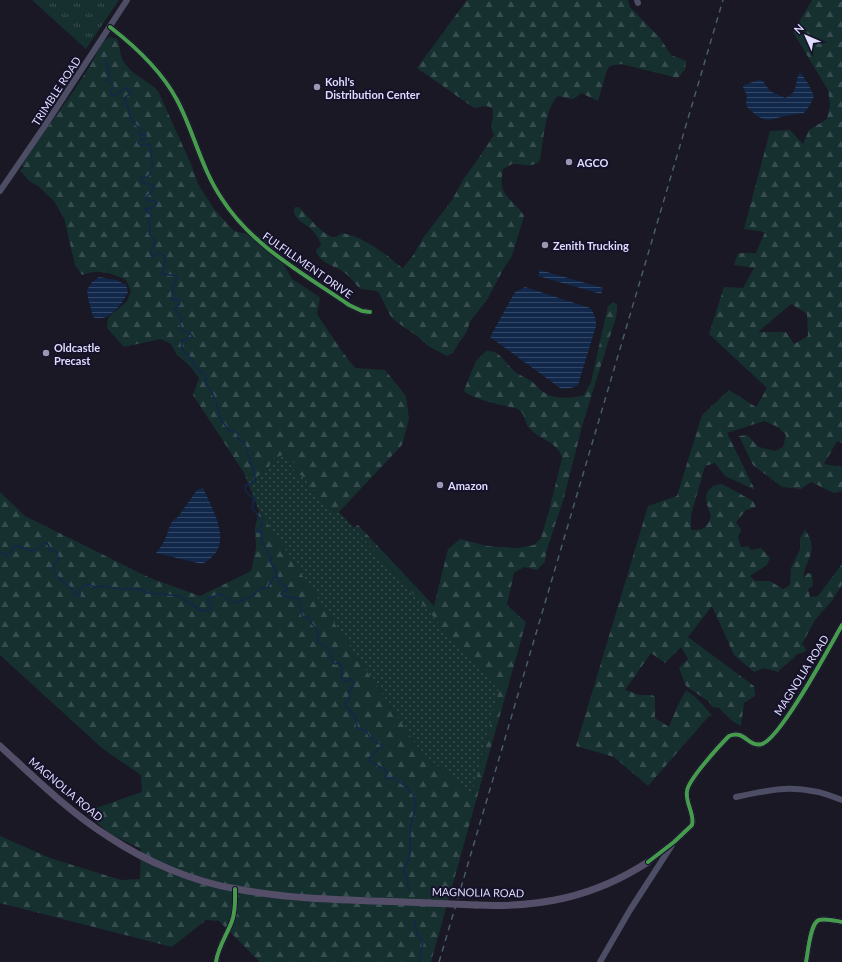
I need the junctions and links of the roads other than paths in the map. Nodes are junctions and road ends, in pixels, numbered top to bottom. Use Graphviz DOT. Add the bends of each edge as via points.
graph roads {
  1 [pos="127,0"];
  2 [pos="110,27"];
  3 [pos="0,192"];
  4 [pos="370,312"];
  5 [pos="841,628"];
  6 [pos="0,746"];
  7 [pos="736,797"];
  8 [pos="842,800"];
  9 [pos="674,842"];
  10 [pos="648,862"];
  11 [pos="235,889"];
  12 [pos="842,922"];
  13 [pos="216,962"];
  14 [pos="600,962"];
  15 [pos="806,962"];
  1 -- 2 [label="street, TRIMBLE ROAD"];
  2 -- 3 [label="street, TRIMBLE ROAD"];
  2 -- 4 [label="street, FULFILLMENT DRIVE" via="137,49 162,76 177,100 206,171 222,199 247,231 269,250 349,305"];
  5 -- 9 [label="street, MAGNOLIA ROAD" via="799,699 766,742 755,744 739,734 729,736 690,782 687,792 692,825"];
  6 -- 11 [label="main road, MAGNOLIA ROAD" via="70,809 110,838 169,868 205,882"];
  7 -- 8 [label="street" via="796,788"];
  9 -- 10 [label="street, MAGNOLIA ROAD"];
  9 -- 14 [label="street"];
  10 -- 11 [label="main road, MAGNOLIA ROAD, bridge" via="615,882 565,899 534,904 476,905 285,896"];
  11 -- 13 [label="street" via="235,909 221,942"];
  12 -- 15 [label="street" via="822,919 816,922 812,929"];
}
